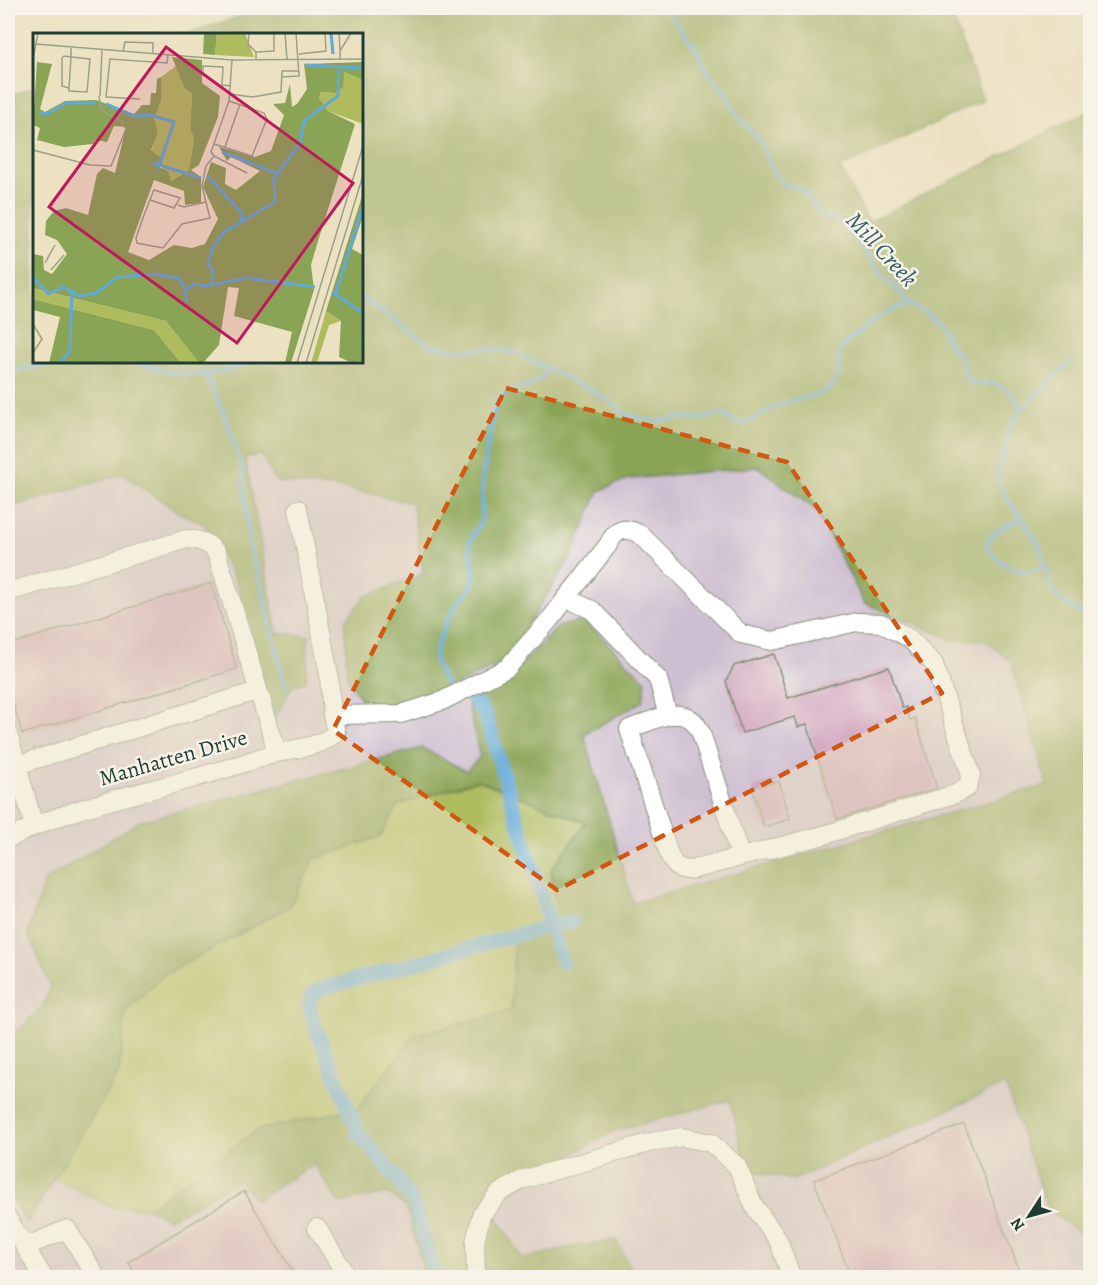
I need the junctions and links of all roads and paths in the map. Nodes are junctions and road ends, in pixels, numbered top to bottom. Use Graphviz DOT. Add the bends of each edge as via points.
graph roads {
  1 [pos="298,509"];
  2 [pos="8,592"];
  3 [pos="566,598"];
  4 [pos="257,691"];
  5 [pos="332,715"];
  6 [pos="668,716"];
  7 [pos="8,733"];
  8 [pos="277,753"];
  9 [pos="17,765"];
  10 [pos="34,826"];
  11 [pos="8,840"];
  12 [pos="740,856"];
  13 [pos="8,1219"];
  14 [pos="317,1228"];
  15 [pos="25,1247"];
  16 [pos="44,1278"];
  17 [pos="98,1278"];
  18 [pos="348,1278"];
  19 [pos="476,1278"];
  20 [pos="792,1278"];
  1 -- 5 [label="street" via="329,675"];
  2 -- 4 [label="street" via="187,539 198,540 217,554"];
  3 -- 5 [label="street" via="507,668 442,701 401,714"];
  3 -- 6 [label="street" via="592,610 658,679"];
  3 -- 12 [label="street" via="612,536 621,529 630,529 641,535 741,634 772,640 857,621 882,623 910,639 934,664 971,775 967,788 824,835"];
  4 -- 8 [label="street"];
  4 -- 9 [label="street"];
  5 -- 8 [label="street, Manhatten Drive" via="336,732 331,737"];
  6 -- 12 [label="street" via="690,718 701,732"];
  6 -- 12 [label="street" via="629,729 673,864 681,870 691,870"];
  7 -- 9 [label="street"];
  8 -- 10 [label="street, Manhatten Drive"];
  9 -- 10 [label="street"];
  10 -- 11 [label="street, Manhatten Drive"];
  13 -- 15 [label="street"];
  14 -- 18 [label="street"];
  15 -- 16 [label="street"];
  15 -- 17 [label="street" via="67,1229"];
  19 -- 20 [label="street" via="475,1243 481,1215 499,1193 522,1180 682,1137 711,1143 737,1166 754,1206 778,1240"];
}
